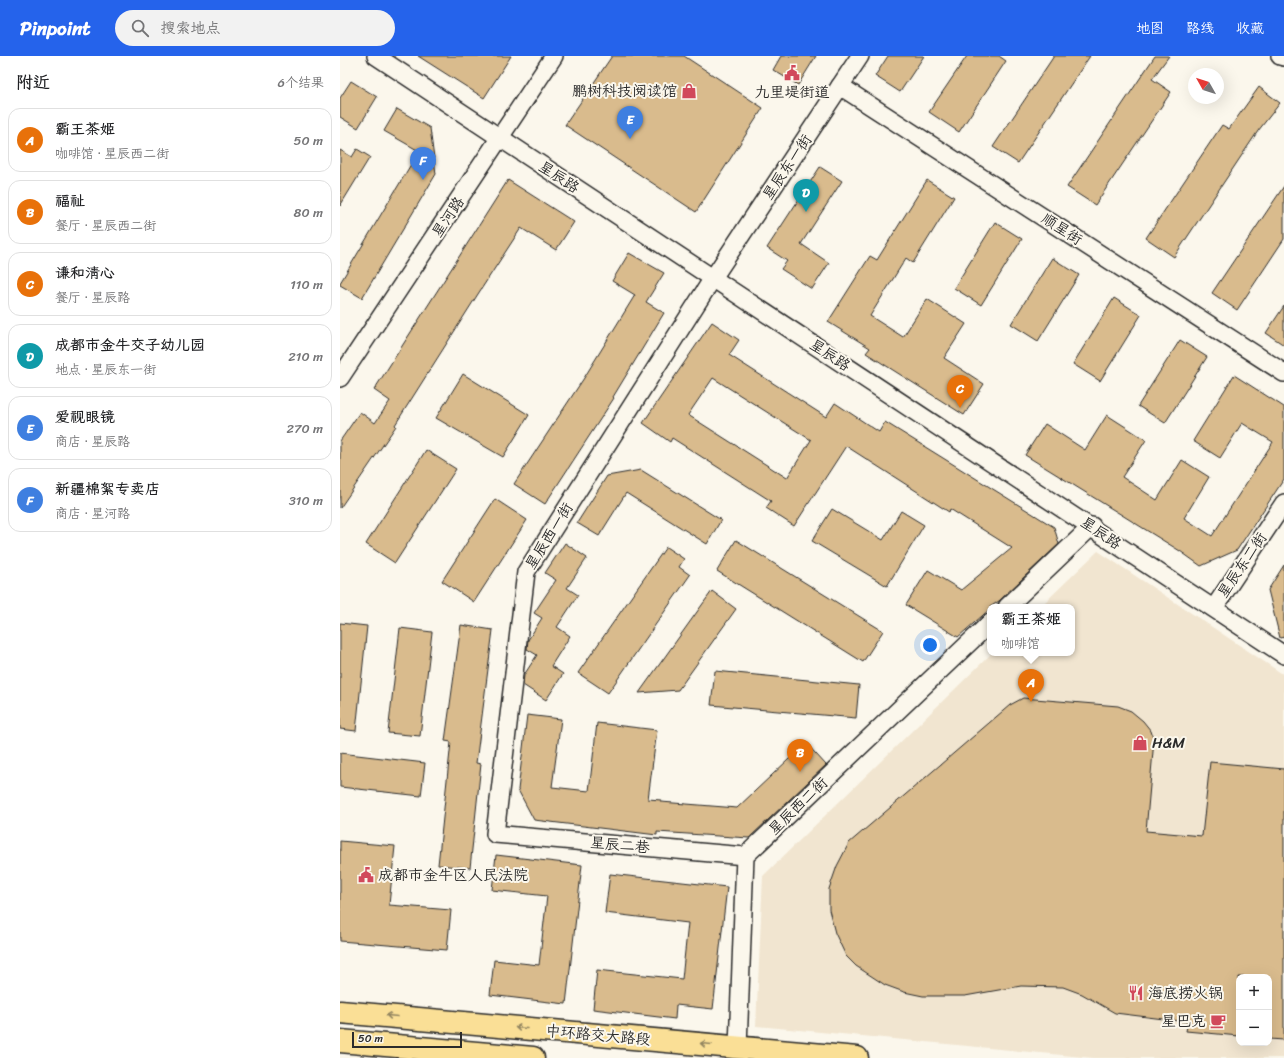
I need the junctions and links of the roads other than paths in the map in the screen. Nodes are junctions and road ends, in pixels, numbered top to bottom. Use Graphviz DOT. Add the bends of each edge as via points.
graph roads {
  1 [pos="376,56"];
  2 [pos="554,56"];
  3 [pos="860,56"];
  4 [pos="1280,56"];
  5 [pos="1284,57"];
  6 [pos="840,86"];
  7 [pos="500,139"];
  8 [pos="713,278"];
  9 [pos="1284,373"];
  10 [pos="340,378"];
  11 [pos="1284,503"];
  12 [pos="1092,526"];
  13 [pos="1010,604"];
  14 [pos="1214,608"];
  15 [pos="987,626"];
  16 [pos="1284,654"];
  17 [pos="495,834"];
  18 [pos="744,856"];
  19 [pos="340,1012"];
  20 [pos="340,1041"];
  21 [pos="738,1047"];
  22 [pos="533,1058"];
  23 [pos="857,1058"];
  1 -- 7 [label="street, 星辰路"];
  2 -- 7 [label="street, 星河路"];
  3 -- 6 [label="street, 星辰东一街"];
  4 -- 5 [label="street"];
  6 -- 8 [label="street, 星辰东一街"];
  6 -- 9 [label="street, 顺星街"];
  7 -- 8 [label="street, 星辰路"];
  7 -- 10 [label="street, 星河路"];
  8 -- 12 [label="street, 星辰路"];
  8 -- 17 [label="street, 星辰西一街" via="526,572"];
  11 -- 14 [label="street, 星辰东二街"];
  12 -- 13 [label="street"];
  12 -- 14 [label="street, 星辰路"];
  14 -- 16 [label="street, 星辰路"];
  15 -- 18 [label="street, 星辰西二街"];
  17 -- 18 [label="street, 星辰二巷"];
  18 -- 21 [label="street"];
  21 -- 19 [label="main road, 中环路交大路段, one-way"];
  20 -- 22 [label="main road, 中环路交大路段"];
  21 -- 23 [label="main road, 中环路交大路段"];
}
